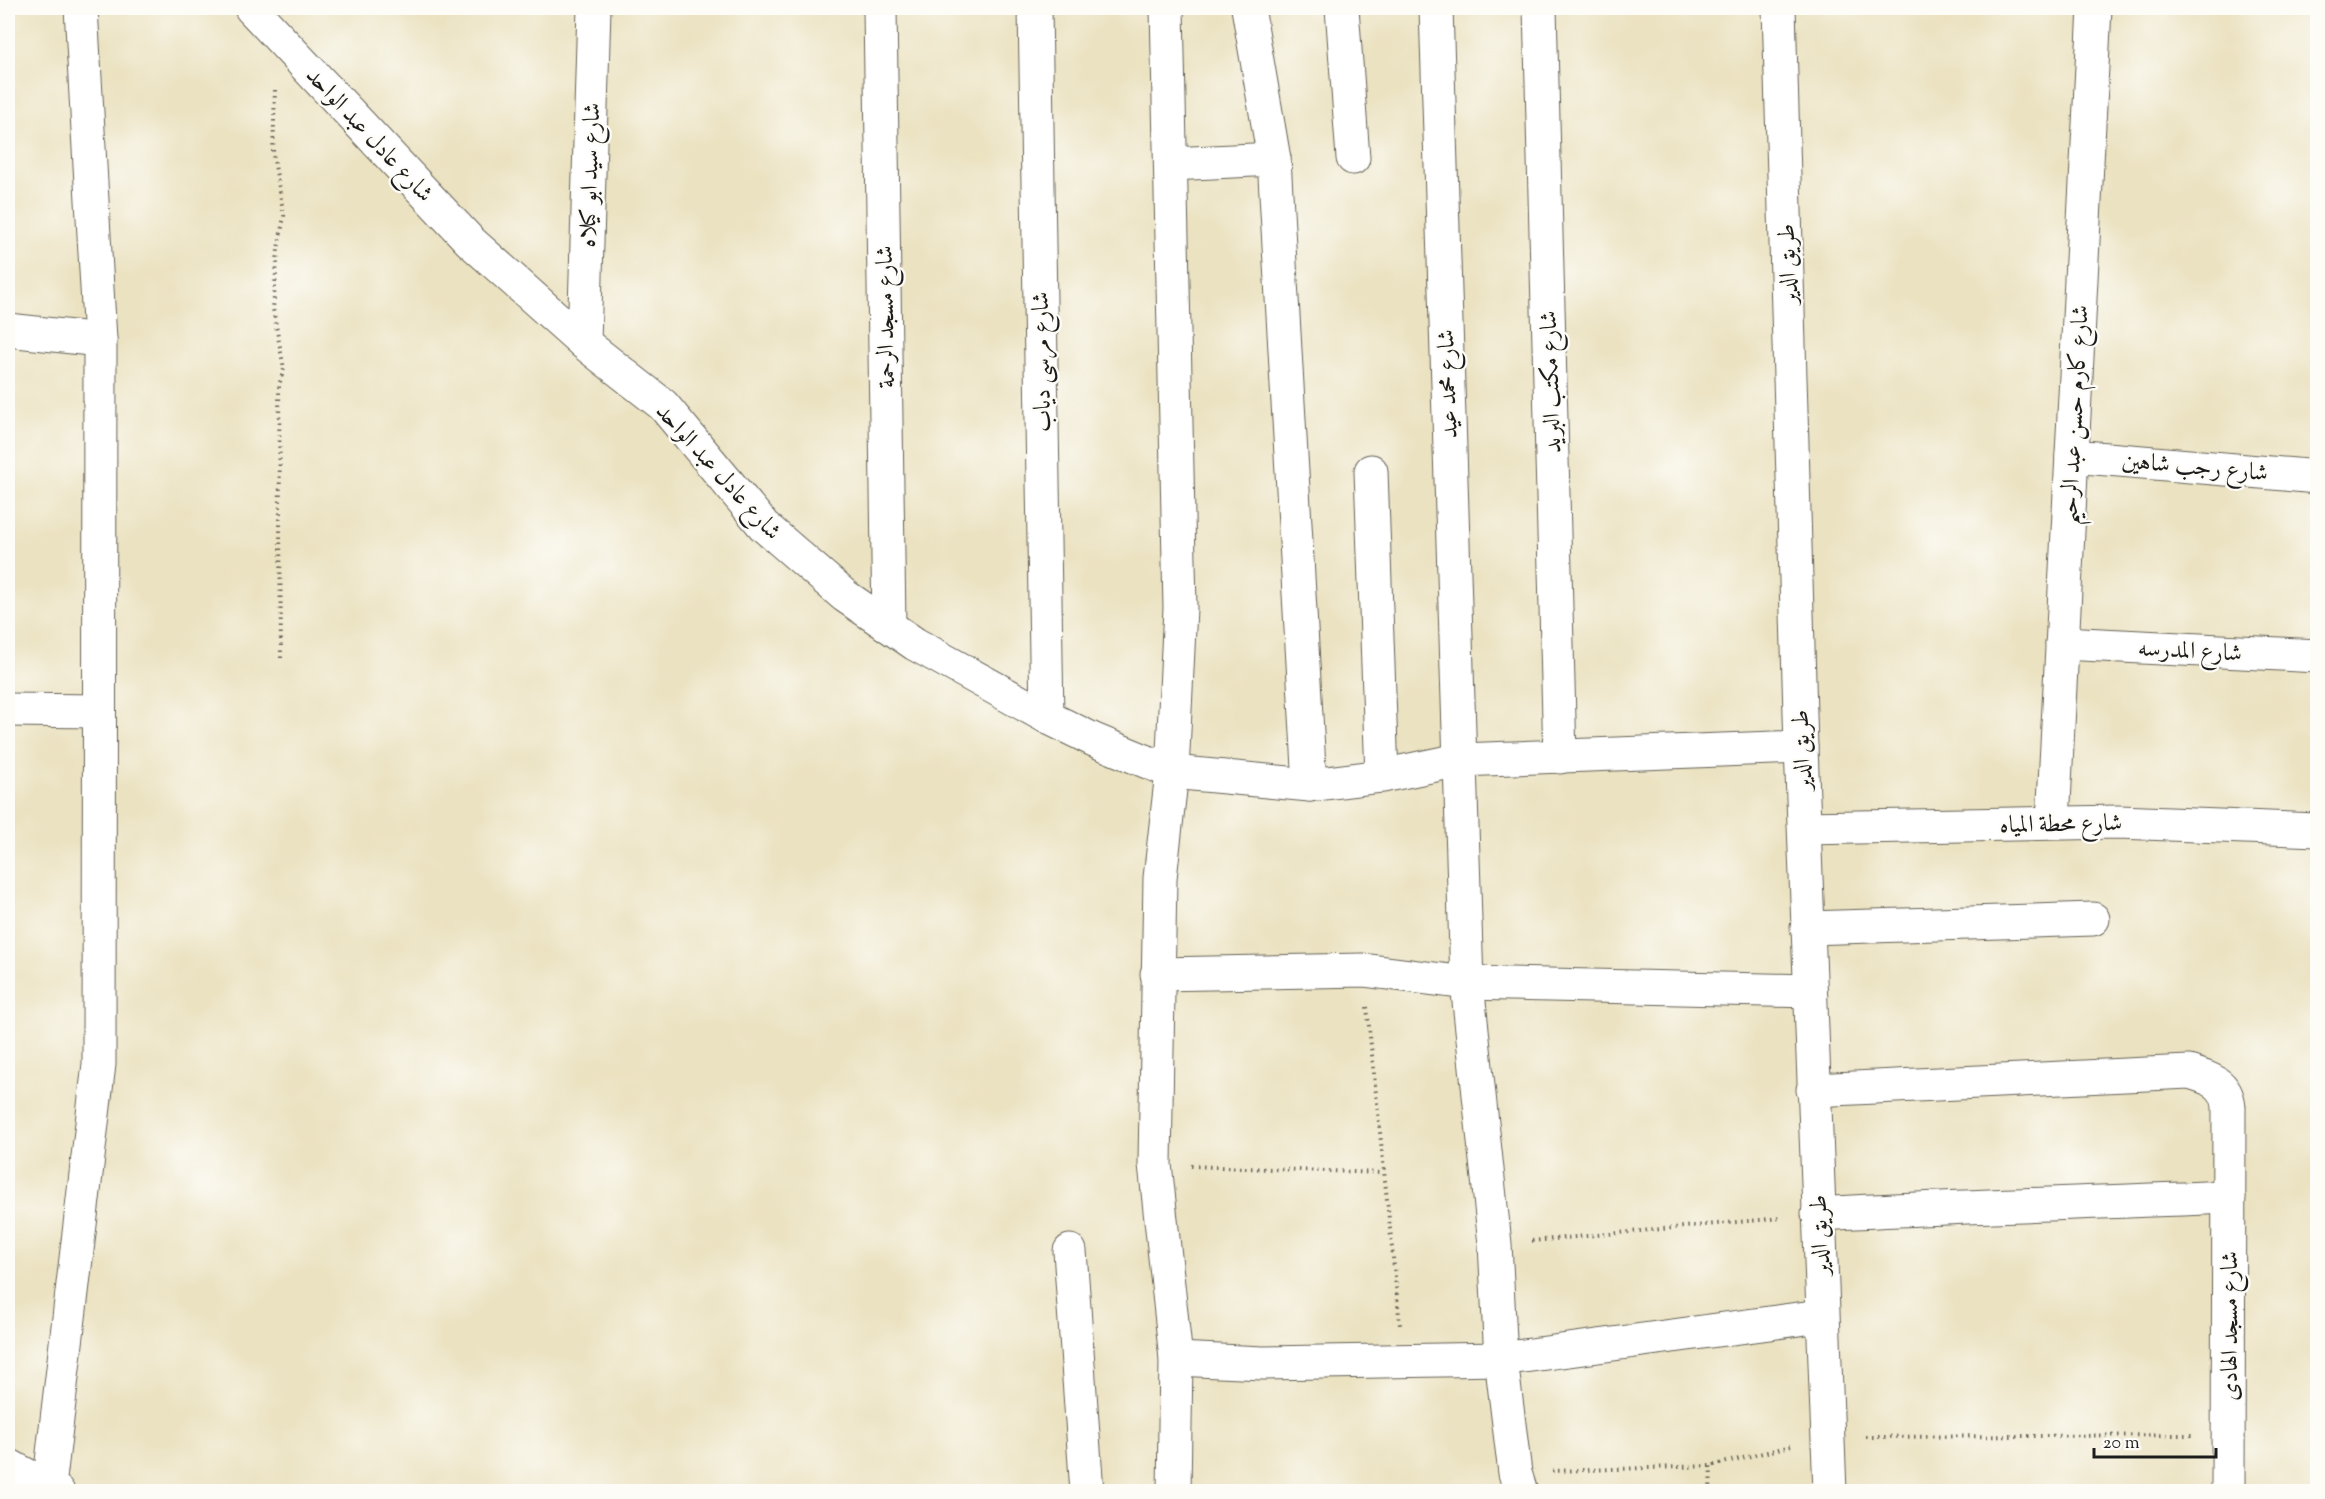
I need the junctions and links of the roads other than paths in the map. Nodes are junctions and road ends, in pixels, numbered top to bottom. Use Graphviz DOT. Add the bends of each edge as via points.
graph roads {
  1 [pos="81,8"];
  2 [pos="251,8"];
  3 [pos="594,8"];
  4 [pos="880,8"];
  5 [pos="1035,8"];
  6 [pos="1167,8"];
  7 [pos="1248,8"];
  8 [pos="1342,8"];
  9 [pos="1436,8"];
  10 [pos="1540,8"];
  11 [pos="1779,8"];
  12 [pos="2095,8"];
  13 [pos="1353,158"];
  14 [pos="1274,159"];
  15 [pos="1171,164"];
  16 [pos="8,330"];
  17 [pos="100,340"];
  18 [pos="584,344"];
  19 [pos="2072,456"];
  20 [pos="1371,471"];
  21 [pos="2318,477"];
  22 [pos="889,626"];
  23 [pos="2062,643"];
  24 [pos="2318,656"];
  25 [pos="8,710"];
  26 [pos="99,711"];
  27 [pos="1047,717"];
  28 [pos="1801,747"];
  29 [pos="1560,757"];
  30 [pos="1459,760"];
  31 [pos="1172,772"];
  32 [pos="1382,776"];
  33 [pos="1310,785"];
  34 [pos="2053,822"];
  35 [pos="1805,828"];
  36 [pos="2318,830"];
  37 [pos="2093,918"];
  38 [pos="1807,928"];
  39 [pos="1158,974"];
  40 [pos="1467,983"];
  41 [pos="1810,991"];
  42 [pos="1814,1090"];
  43 [pos="2229,1197"];
  44 [pos="1818,1214"];
  45 [pos="1070,1251"];
  46 [pos="1821,1316"];
  47 [pos="1176,1359"];
  48 [pos="1501,1359"];
  49 [pos="8,1465"];
  50 [pos="1518,1482"];
  51 [pos="54,1489"];
  52 [pos="1087,1491"];
  53 [pos="1174,1491"];
  54 [pos="1830,1491"];
  55 [pos="2228,1491"];
  1 -- 17 [label="street"];
  2 -- 18 [label="street, شارع عادل عبد الواحد" via="470,241"];
  3 -- 18 [label="street, شارع سيد ابو كيلاه"];
  4 -- 22 [label="street, شارع مسجد الرحمة"];
  5 -- 27 [label="street, شارع مرسى دياب"];
  6 -- 15 [label="street"];
  7 -- 14 [label="street"];
  8 -- 13 [label="street"];
  9 -- 30 [label="street, شارع محمد عيد"];
  10 -- 29 [label="street, شارع مكتب البريد"];
  11 -- 28 [label="street, طريق الدير"];
  12 -- 19 [label="street, شارع كارم حسن عبد الرحيم"];
  14 -- 15 [label="street"];
  14 -- 33 [label="street"];
  15 -- 31 [label="street" via="1180,608"];
  16 -- 17 [label="street"];
  17 -- 26 [label="street"];
  18 -- 22 [label="street, شارع عادل عبد الواحد" via="663,405 764,526 845,596"];
  19 -- 21 [label="street, شارع رجب شاهين"];
  19 -- 23 [label="street, شارع كارم حسن عبد الرحيم"];
  20 -- 32 [label="street"];
  22 -- 27 [label="street, شارع عادل عبد الواحد" via="938,659"];
  23 -- 24 [label="street, شارع المدرسه"];
  23 -- 34 [label="street, شارع كارم حسن عبد الرحيم"];
  25 -- 26 [label="street"];
  26 -- 51 [label="street" via="99,1064"];
  27 -- 31 [label="street, شارع عادل عبد الواحد"];
  28 -- 29 [label="street, شارع عادل عبد الواحد"];
  28 -- 35 [label="street, طريق الدير"];
  29 -- 30 [label="street, شارع عادل عبد الواحد"];
  30 -- 32 [label="street, شارع عادل عبد الواحد"];
  30 -- 40 [label="street, شارع محمد عيد"];
  31 -- 33 [label="street, شارع عادل عبد الواحد"];
  31 -- 39 [label="street" via="1160,878"];
  32 -- 33 [label="street, شارع عادل عبد الواحد"];
  34 -- 35 [label="street, شارع محطة المياه"];
  34 -- 36 [label="street, شارع محطة المياه"];
  35 -- 38 [label="street, طريق الدير"];
  37 -- 38 [label="street"];
  38 -- 41 [label="street, طريق الدير"];
  39 -- 40 [label="street" via="1364,970"];
  39 -- 47 [label="street" via="1155,1164"];
  40 -- 41 [label="street"];
  40 -- 48 [label="street, شارع محمد عيد" via="1495,1244"];
  41 -- 42 [label="street, طريق الدير"];
  42 -- 43 [label="street, شارع مسجد الهادى" via="2189,1072 2219,1084 2228,1094"];
  42 -- 44 [label="street, طريق الدير"];
  43 -- 44 [label="street"];
  43 -- 55 [label="street, شارع مسجد الهادى"];
  44 -- 46 [label="street, طريق الدير"];
  45 -- 52 [label="street"];
  46 -- 48 [label="street"];
  46 -- 54 [label="street, طريق الدير"];
  47 -- 48 [label="street" via="1263,1363"];
  47 -- 53 [label="street"];
  48 -- 50 [label="street, شارع محمد عيد"];
  49 -- 51 [label="street"];
}
